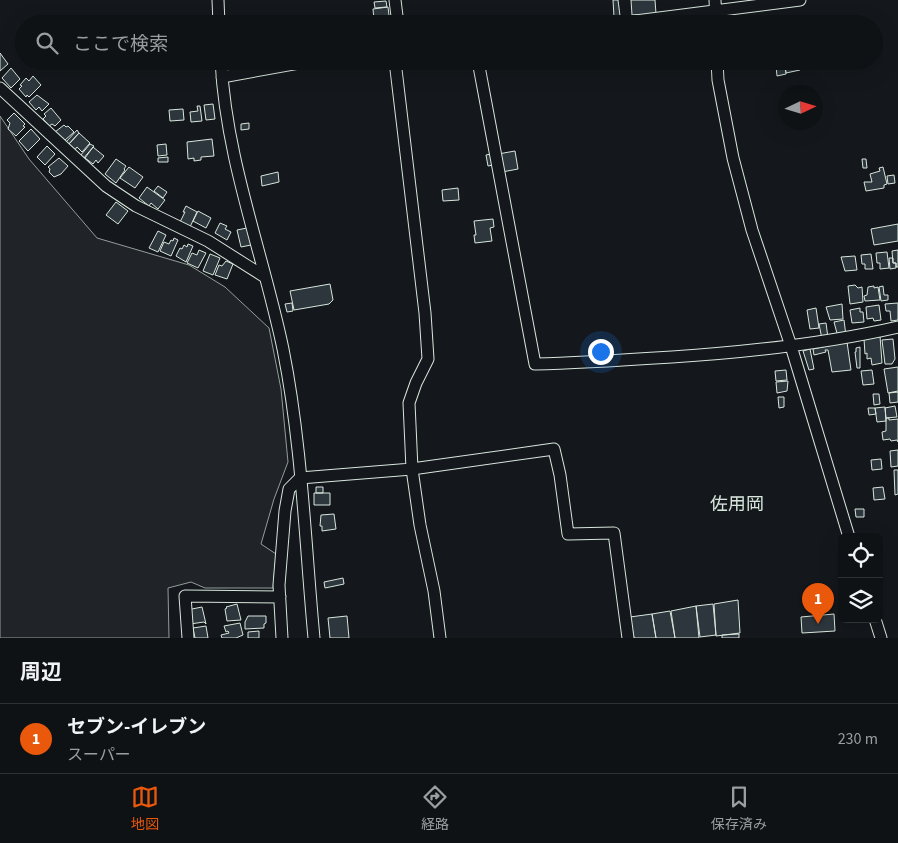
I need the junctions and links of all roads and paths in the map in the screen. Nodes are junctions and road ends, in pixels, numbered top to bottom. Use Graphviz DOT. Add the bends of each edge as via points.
graph roads {
  1 [pos="218,0"];
  2 [pos="395,0"];
  3 [pos="800,0"];
  4 [pos="715,6"];
  5 [pos="219,15"];
  6 [pos="397,15"];
  7 [pos="664,15"];
  8 [pos="222,70"];
  9 [pos="260,70"];
  10 [pos="396,70"];
  11 [pos="480,70"];
  12 [pos="717,70"];
  13 [pos="222,77"];
  14 [pos="0,88"];
  15 [pos="265,277"];
  16 [pos="898,327"];
  17 [pos="790,346"];
  18 [pos="412,469"];
  19 [pos="300,478"];
  20 [pos="848,533"];
  21 [pos="280,597"];
  22 [pos="876,623"];
  23 [pos="188,638"];
  24 [pos="282,638"];
  25 [pos="314,638"];
  26 [pos="440,638"];
  27 [pos="628,638"];
  28 [pos="881,638"];
  1 -- 5 [label="street"];
  2 -- 6 [label="street"];
  3 -- 4 [label="street"];
  4 -- 7 [label="street"];
  8 -- 13 [label="street"];
  9 -- 13 [label="street"];
  10 -- 18 [label="street" via="428,358 409,403"];
  11 -- 17 [label="street" via="535,364 742,352"];
  12 -- 17 [label="street" via="733,158 752,230"];
  13 -- 15 [label="street" via="239,180"];
  14 -- 15 [label="street" via="106,186 136,206 208,240"];
  15 -- 19 [label="street" via="290,387"];
  16 -- 17 [label="street"];
  17 -- 20 [label="street"];
  18 -- 19 [label="street"];
  18 -- 26 [label="street"];
  18 -- 27 [label="street" via="554,449 568,534 614,533"];
  19 -- 21 [label="street" via="289,489 285,511"];
  19 -- 25 [label="street"];
  21 -- 23 [label="street" via="185,596"];
  21 -- 24 [label="street"];
  22 -- 28 [label="street"];
}
